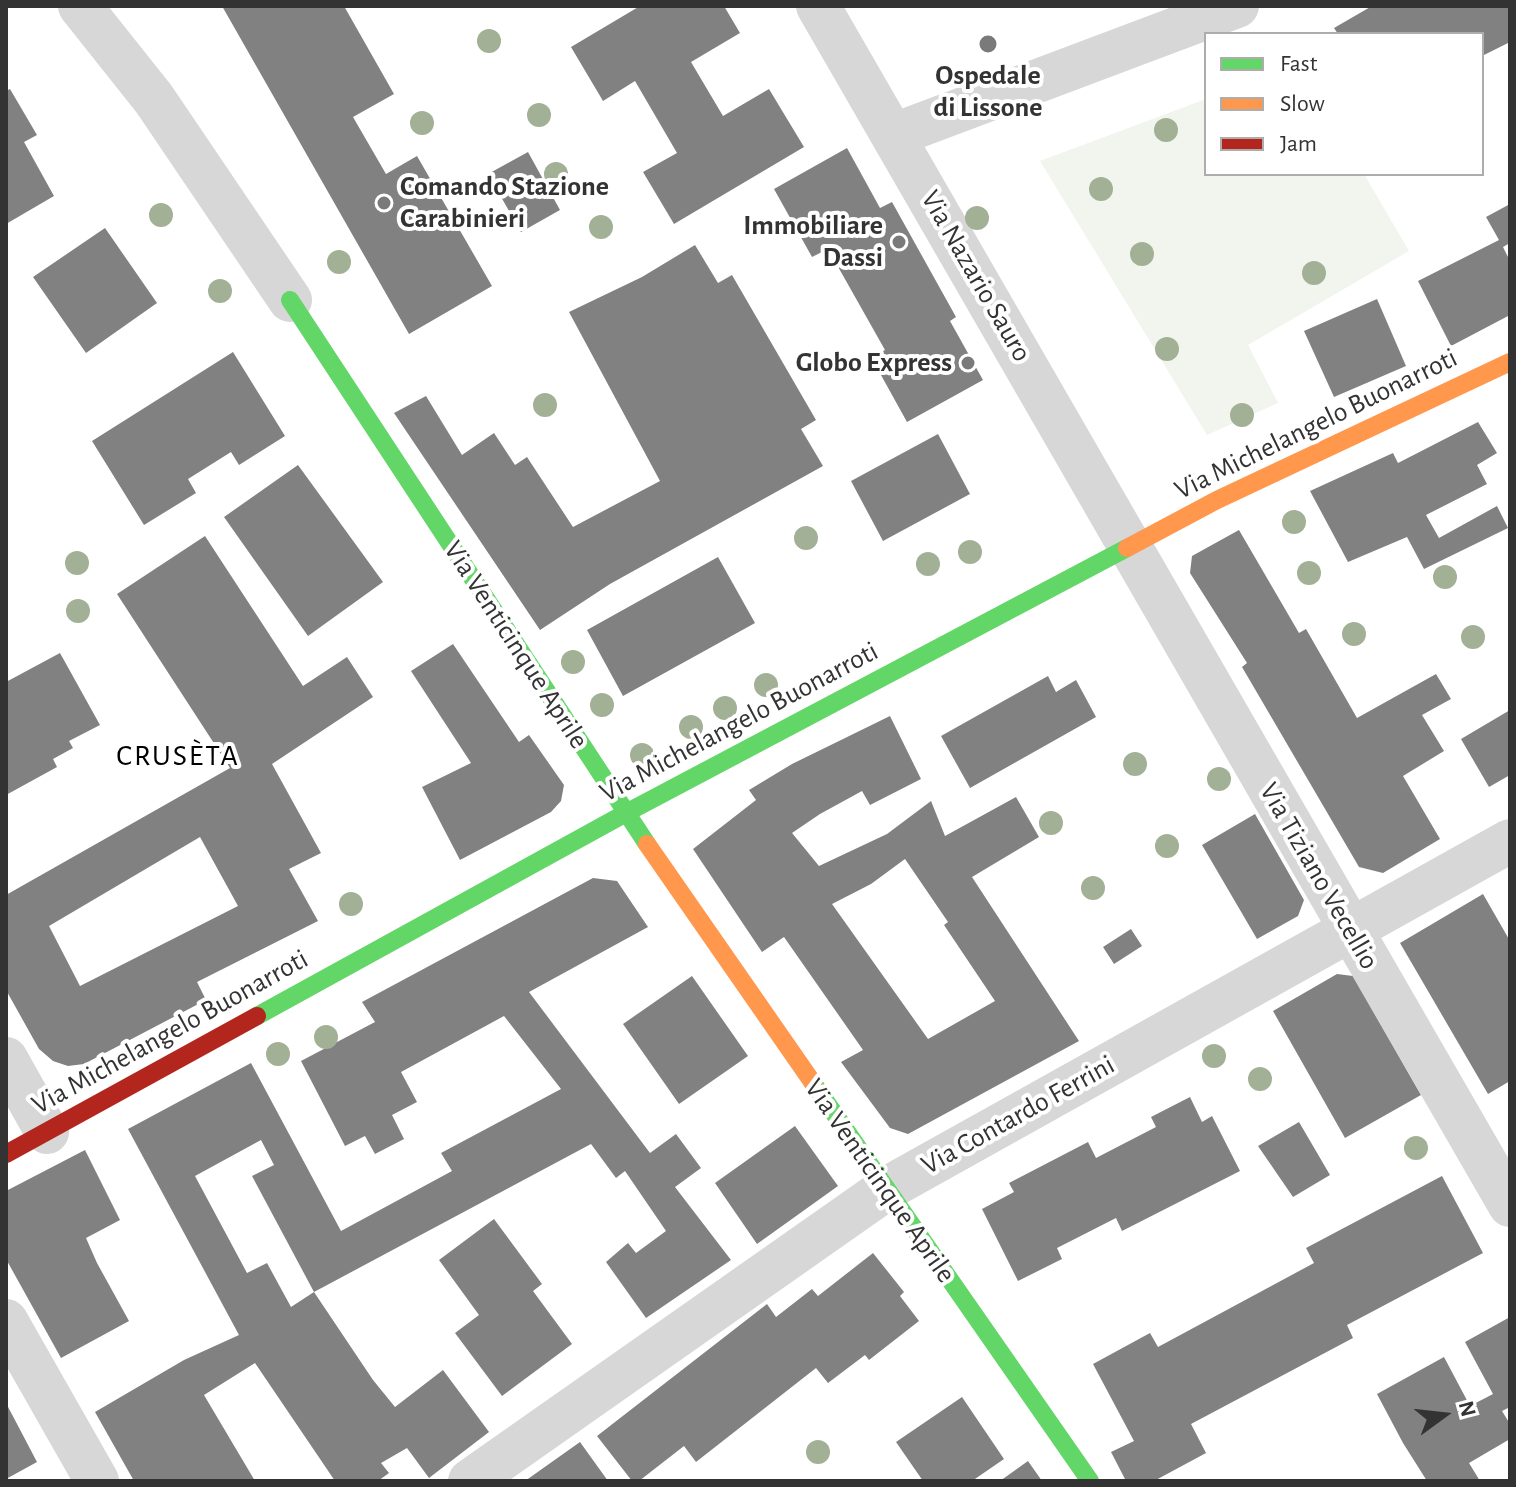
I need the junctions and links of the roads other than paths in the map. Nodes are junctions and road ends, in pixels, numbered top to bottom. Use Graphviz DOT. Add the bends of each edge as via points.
graph roads {
  1 [pos="80,6"];
  2 [pos="818,6"];
  3 [pos="1237,6"];
  4 [pos="894,135"];
  5 [pos="290,300"];
  6 [pos="1510,362"];
  7 [pos="1130,547"];
  8 [pos="626,813"];
  9 [pos="1510,841"];
  10 [pos="1350,930"];
  11 [pos="6,1059"];
  12 [pos="47,1132"];
  13 [pos="6,1154"];
  14 [pos="886,1189"];
  15 [pos="1510,1205"];
  16 [pos="6,1321"];
  17 [pos="97,1481"];
  18 [pos="470,1481"];
  19 [pos="1090,1481"];
  1 -- 5 [label="street, Via Venticinque Aprile" via="154,99"];
  2 -- 4 [label="street, Via Nazario Sauro"];
  3 -- 4 [label="street"];
  4 -- 7 [label="street, Via Nazario Sauro"];
  5 -- 8 [label="street, Via Venticinque Aprile"];
  6 -- 7 [label="street, Via Michelangelo Buonarroti" via="1217,500"];
  7 -- 8 [label="street, Via Michelangelo Buonarroti"];
  7 -- 10 [label="street, Via Tiziano Vecellio"];
  8 -- 12 [label="street, Via Michelangelo Buonarroti"];
  8 -- 14 [label="street, Via Venticinque Aprile"];
  9 -- 10 [label="street, Via Contardo Ferrini"];
  10 -- 14 [label="street, Via Contardo Ferrini"];
  10 -- 15 [label="street, Via Tiziano Vecellio"];
  11 -- 12 [label="street"];
  12 -- 13 [label="street, Via Michelangelo Buonarroti"];
  14 -- 18 [label="street, Via Contardo Ferrini"];
  14 -- 19 [label="street, Via Venticinque Aprile"];
  16 -- 17 [label="street"];
}
